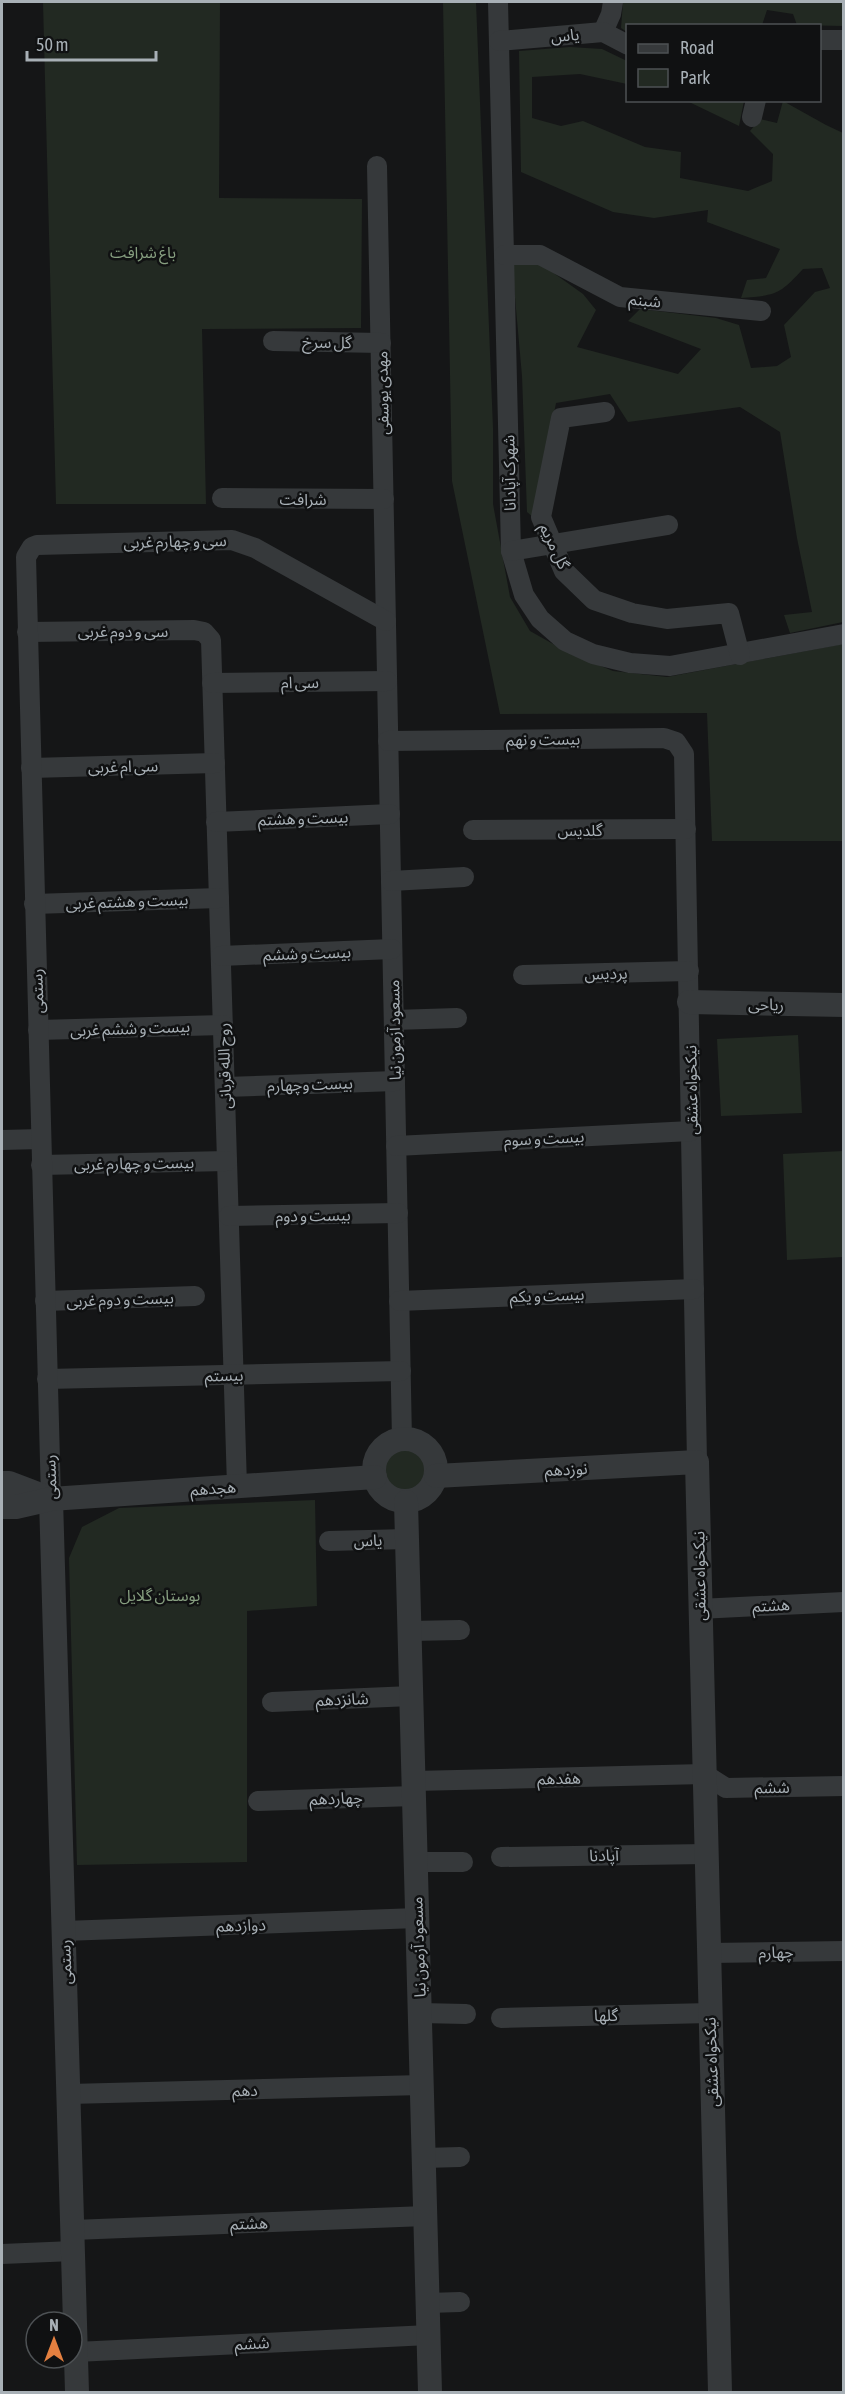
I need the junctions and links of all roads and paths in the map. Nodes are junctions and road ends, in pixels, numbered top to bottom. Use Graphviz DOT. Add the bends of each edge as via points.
graph roads {
  1 [pos="498,2"];
  2 [pos="613,2"];
  3 [pos="603,32"];
  4 [pos="821,40"];
  5 [pos="843,40"];
  6 [pos="500,41"];
  7 [pos="626,44"];
  8 [pos="377,165"];
  9 [pos="504,255"];
  10 [pos="761,311"];
  11 [pos="273,341"];
  12 [pos="381,343"];
  13 [pos="605,412"];
  14 [pos="222,498"];
  15 [pos="384,499"];
  16 [pos="668,525"];
  17 [pos="552,545"];
  18 [pos="511,551"];
  19 [pos="25,561"];
  20 [pos="386,621"];
  21 [pos="27,632"];
  22 [pos="843,633"];
  23 [pos="212,645"];
  24 [pos="740,655"];
  25 [pos="387,681"];
  26 [pos="212,683"];
  27 [pos="388,741"];
  28 [pos="685,760"];
  29 [pos="215,764"];
  30 [pos="31,768"];
  31 [pos="390,814"];
  32 [pos="216,822"];
  33 [pos="686,829"];
  34 [pos="473,830"];
  35 [pos="464,877"];
  36 [pos="391,881"];
  37 [pos="219,898"];
  38 [pos="34,904"];
  39 [pos="392,949"];
  40 [pos="221,956"];
  41 [pos="689,971"];
  42 [pos="523,975"];
  43 [pos="689,1002"];
  44 [pos="843,1005"];
  45 [pos="457,1018"];
  46 [pos="394,1020"];
  47 [pos="223,1025"];
  48 [pos="38,1030"];
  49 [pos="395,1081"];
  50 [pos="225,1087"];
  51 [pos="691,1131"];
  52 [pos="41,1139"];
  53 [pos="2,1140"];
  54 [pos="396,1146"];
  55 [pos="227,1161"];
  56 [pos="41,1165"];
  57 [pos="398,1213"];
  58 [pos="229,1216"];
  59 [pos="694,1289"];
  60 [pos="195,1296"];
  61 [pos="45,1301"];
  62 [pos="399,1301"];
  63 [pos="400,1371"];
  64 [pos="233,1375"];
  65 [pos="47,1378"];
  66 [pos="402,1440"];
  67 [pos="697,1462"];
  68 [pos="436,1476"];
  69 [pos="375,1477"];
  70 [pos="2,1483"];
  71 [pos="237,1486"];
  72 [pos="51,1499"];
  73 [pos="406,1502"];
  74 [pos="2,1507"];
  75 [pos="407,1539"];
  76 [pos="329,1541"];
  77 [pos="843,1602"];
  78 [pos="699,1609"];
  79 [pos="460,1630"];
  80 [pos="410,1631"];
  81 [pos="411,1696"];
  82 [pos="272,1702"];
  83 [pos="704,1774"];
  84 [pos="843,1786"];
  85 [pos="414,1788"];
  86 [pos="258,1801"];
  87 [pos="706,1854"];
  88 [pos="501,1857"];
  89 [pos="416,1862"];
  90 [pos="463,1862"];
  91 [pos="417,1918"];
  92 [pos="64,1931"];
  93 [pos="843,1951"];
  94 [pos="709,1953"];
  95 [pos="420,2013"];
  96 [pos="710,2013"];
  97 [pos="466,2014"];
  98 [pos="501,2018"];
  99 [pos="422,2085"];
  100 [pos="69,2094"];
  101 [pos="459,2157"];
  102 [pos="424,2158"];
  103 [pos="425,2216"];
  104 [pos="73,2240"];
  105 [pos="2,2254"];
  106 [pos="460,2302"];
  107 [pos="428,2303"];
  108 [pos="75,2310"];
  109 [pos="429,2335"];
  110 [pos="84,2352"];
  111 [pos="76,2370"];
  112 [pos="77,2392"];
  113 [pos="430,2392"];
  114 [pos="720,2392"];
  1 -- 6 [label="street, شهرک آپادانا"];
  2 -- 3 [label="street"];
  3 -- 6 [label="street, یاس"];
  3 -- 7 [label="street, یاس"];
  4 -- 5 [label="street"];
  6 -- 9 [label="street, شهرک آپادانا"];
  8 -- 12 [label="street, مهدی یوسفی"];
  9 -- 10 [label="street, شبنم" via="540,255 620,297"];
  9 -- 18 [label="street, شهرک آپادانا"];
  11 -- 12 [label="street, گل سرخ"];
  12 -- 15 [label="street, مهدی یوسفی"];
  13 -- 17 [label="street, گل مریم" via="561,418 541,517"];
  14 -- 15 [label="street, شرافت"];
  15 -- 20 [label="street, مهدی یوسفی"];
  16 -- 17 [label="street"];
  17 -- 18 [label="street"];
  17 -- 24 [label="street, گل مریم" via="564,571 594,600 632,613 667,619 729,613"];
  18 -- 24 [label="street, شهرک آپادانا" via="524,595 540,619 565,640 593,654 630,663 670,666"];
  19 -- 20 [label="street, سی و چهارم غربی" via="37,545 232,540 255,548"];
  19 -- 21 [label="street, رستمی"];
  20 -- 25 [label="street, مسعود آزمون نیا"];
  21 -- 23 [label="street, سی و دوم غربی" via="199,631 208,635"];
  21 -- 30 [label="street, رستمی"];
  22 -- 24 [label="street, شهرک آپادانا"];
  23 -- 26 [label="street, روح الله قربانی"];
  25 -- 26 [label="street, سی ام"];
  25 -- 27 [label="street, مسعود آزمون نیا"];
  26 -- 29 [label="street, روح الله قربانی"];
  27 -- 28 [label="street, بیست و نهم" via="664,738 679,746"];
  27 -- 31 [label="street, مسعود آزمون نیا"];
  28 -- 33 [label="street, نیکخواه عشقی"];
  29 -- 30 [label="street, سی ام غربی"];
  29 -- 32 [label="street, روح الله قربانی"];
  30 -- 38 [label="street, رستمی"];
  31 -- 32 [label="street, بیست و هشتم"];
  31 -- 36 [label="street, مسعود آزمون نیا"];
  32 -- 37 [label="street, روح الله قربانی"];
  33 -- 34 [label="street, گلدیس"];
  33 -- 41 [label="street, نیکخواه عشقی"];
  35 -- 36 [label="street"];
  36 -- 39 [label="street, مسعود آزمون نیا"];
  37 -- 38 [label="street, بیست و هشتم غربی"];
  37 -- 40 [label="street, روح الله قربانی"];
  38 -- 48 [label="street, رستمی"];
  39 -- 40 [label="street, بیست و ششم"];
  39 -- 46 [label="street, مسعود آزمون نیا"];
  40 -- 47 [label="street, روح الله قربانی"];
  41 -- 42 [label="street, پردیس"];
  41 -- 43 [label="street, نیکخواه عشقی"];
  43 -- 44 [label="street, ریاحی"];
  43 -- 51 [label="street, نیکخواه عشقی"];
  45 -- 46 [label="street"];
  46 -- 49 [label="street, مسعود آزمون نیا"];
  47 -- 48 [label="street, بیست و ششم غربی"];
  47 -- 50 [label="street, روح الله قربانی"];
  48 -- 52 [label="street, رستمی"];
  49 -- 50 [label="street, بیست وچهارم"];
  49 -- 54 [label="street, مسعود آزمون نیا"];
  50 -- 55 [label="street, روح الله قربانی"];
  51 -- 54 [label="street, بیست و سوم"];
  51 -- 59 [label="street, نیکخواه عشقی"];
  52 -- 53 [label="street"];
  52 -- 56 [label="street, رستمی"];
  54 -- 57 [label="street, مسعود آزمون نیا"];
  55 -- 56 [label="street, بیست و چهارم غربی"];
  55 -- 58 [label="street, روح الله قربانی"];
  56 -- 61 [label="street, رستمی"];
  57 -- 58 [label="street, بیست و دوم"];
  57 -- 62 [label="street, مسعود آزمون نیا"];
  58 -- 64 [label="street, روح الله قربانی"];
  59 -- 62 [label="street, بیست و یکم"];
  59 -- 67 [label="street, نیکخواه عشقی"];
  60 -- 61 [label="street, بیست و دوم غربی"];
  61 -- 65 [label="street, رستمی"];
  62 -- 63 [label="street, مسعود آزمون نیا"];
  63 -- 64 [label="street, بیستم"];
  63 -- 66 [label="street, مسعود آزمون نیا"];
  64 -- 65 [label="street, بیستم"];
  64 -- 71 [label="street, روح الله قربانی"];
  65 -- 72 [label="street, رستمی"];
  66 -- 68 [label="street" via="428,1449"];
  66 -- 69 [label="street" via="392,1443 378,1457"];
  67 -- 68 [label="street, نوزدهم"];
  67 -- 78 [label="street, نیکخواه عشقی"];
  68 -- 73 [label="street" via="426,1494"];
  69 -- 71 [label="street, هجدهم"];
  69 -- 73 [label="street" via="386,1495"];
  70 -- 72 [label="street"];
  71 -- 72 [label="street, هجدهم"];
  72 -- 74 [label="street, هجدهم"];
  72 -- 92 [label="street, رستمی"];
  73 -- 75 [label="street, مسعود آزمون نیا"];
  75 -- 76 [label="street, یاس"];
  75 -- 80 [label="street, مسعود آزمون نیا"];
  77 -- 78 [label="street, هشتم"];
  78 -- 83 [label="street, نیکخواه عشقی"];
  79 -- 80 [label="street"];
  80 -- 81 [label="street, مسعود آزمون نیا"];
  81 -- 82 [label="street, شانزدهم"];
  81 -- 85 [label="street, مسعود آزمون نیا"];
  83 -- 84 [label="street, ششم" via="726,1788"];
  83 -- 85 [label="street, هفدهم"];
  83 -- 87 [label="street, نیکخواه عشقی"];
  85 -- 86 [label="street, چهاردهم"];
  85 -- 89 [label="street, مسعود آزمون نیا"];
  87 -- 88 [label="street, آپادنا"];
  87 -- 94 [label="street, نیکخواه عشقی"];
  89 -- 90 [label="street"];
  89 -- 91 [label="street, مسعود آزمون نیا"];
  91 -- 92 [label="street, دوازدهم"];
  91 -- 95 [label="street, مسعود آزمون نیا"];
  92 -- 100 [label="street, رستمی"];
  93 -- 94 [label="street, چهارم"];
  94 -- 96 [label="street, نیکخواه عشقی"];
  95 -- 97 [label="street"];
  95 -- 99 [label="street, مسعود آزمون نیا"];
  96 -- 98 [label="street, گلها"];
  96 -- 114 [label="street, نیکخواه عشقی"];
  99 -- 100 [label="street, دهم"];
  99 -- 102 [label="street, مسعود آزمون نیا"];
  100 -- 104 [label="street, رستمی"];
  101 -- 102 [label="street"];
  102 -- 103 [label="street, مسعود آزمون نیا"];
  103 -- 104 [label="street, هشتم"];
  103 -- 107 [label="street, مسعود آزمون نیا"];
  104 -- 105 [label="street, هشتم"];
  104 -- 108 [label="street, رستمی"];
  106 -- 107 [label="street"];
  107 -- 109 [label="street, مسعود آزمون نیا"];
  109 -- 110 [label="street, ششم"];
  109 -- 113 [label="street, مسعود آزمون نیا"];
  111 -- 112 [label="street, رستمی"];
}
